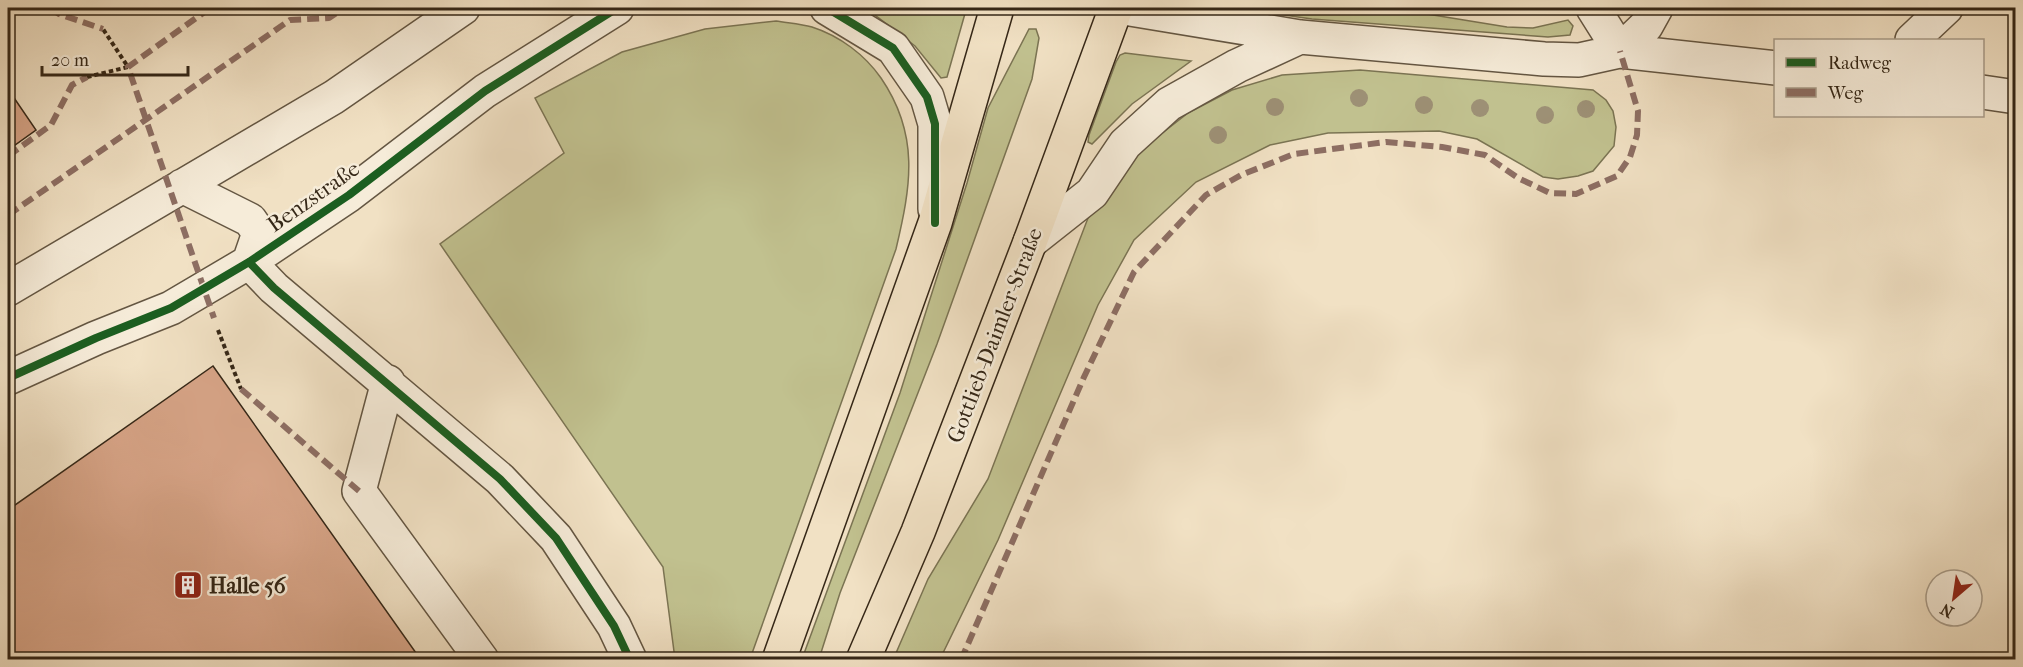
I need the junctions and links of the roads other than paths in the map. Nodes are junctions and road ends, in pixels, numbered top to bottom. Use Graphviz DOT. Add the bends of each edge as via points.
graph roads {
  1 [pos="463,8"];
  2 [pos="617,8"];
  3 [pos="826,8"];
  4 [pos="997,8"];
  5 [pos="1116,8"];
  6 [pos="1124,8"];
  7 [pos="1593,8"];
  8 [pos="1656,8"];
  9 [pos="1946,8"];
  10 [pos="1300,37"];
  11 [pos="1913,39"];
  12 [pos="1620,51"];
  13 [pos="1774,68"];
  14 [pos="1984,92"];
  15 [pos="2016,97"];
  16 [pos="182,186"];
  17 [pos="935,223"];
  18 [pos="1030,242"];
  19 [pos="249,262"];
  20 [pos="8,289"];
  21 [pos="8,378"];
  22 [pos="388,382"];
  23 [pos="482,660"];
  24 [pos="630,660"];
  25 [pos="779,660"];
  26 [pos="863,660"];
  1 -- 16 [label="street" via="334,97"];
  2 -- 19 [label="street, Benzstraße" via="485,91 349,195"];
  3 -- 17 [label="street" via="893,48 927,97 935,124"];
  4 -- 17 [label="main road"];
  5 -- 18 [label="main road, Gottlieb-Daimler-Straße"];
  6 -- 10 [label="street"];
  7 -- 12 [label="street"];
  8 -- 12 [label="street" via="1646,26"];
  9 -- 11 [label="street"];
  10 -- 12 [label="street" via="1544,59 1579,60"];
  10 -- 18 [label="street" via="1169,104 1125,144 1092,193"];
  12 -- 13 [label="street"];
  14 -- 15 [label="street"];
  16 -- 19 [label="street" via="250,220 258,233"];
  16 -- 20 [label="street"];
  17 -- 25 [label="main road"];
  18 -- 26 [label="main road, Gottlieb-Daimler-Straße" via="918,532"];
  19 -- 21 [label="street, Benzstraße" via="171,308"];
  19 -- 22 [label="street" via="273,288"];
  22 -- 23 [label="street" via="359,491"];
  22 -- 24 [label="street" via="501,479 556,538 614,626"];
}
